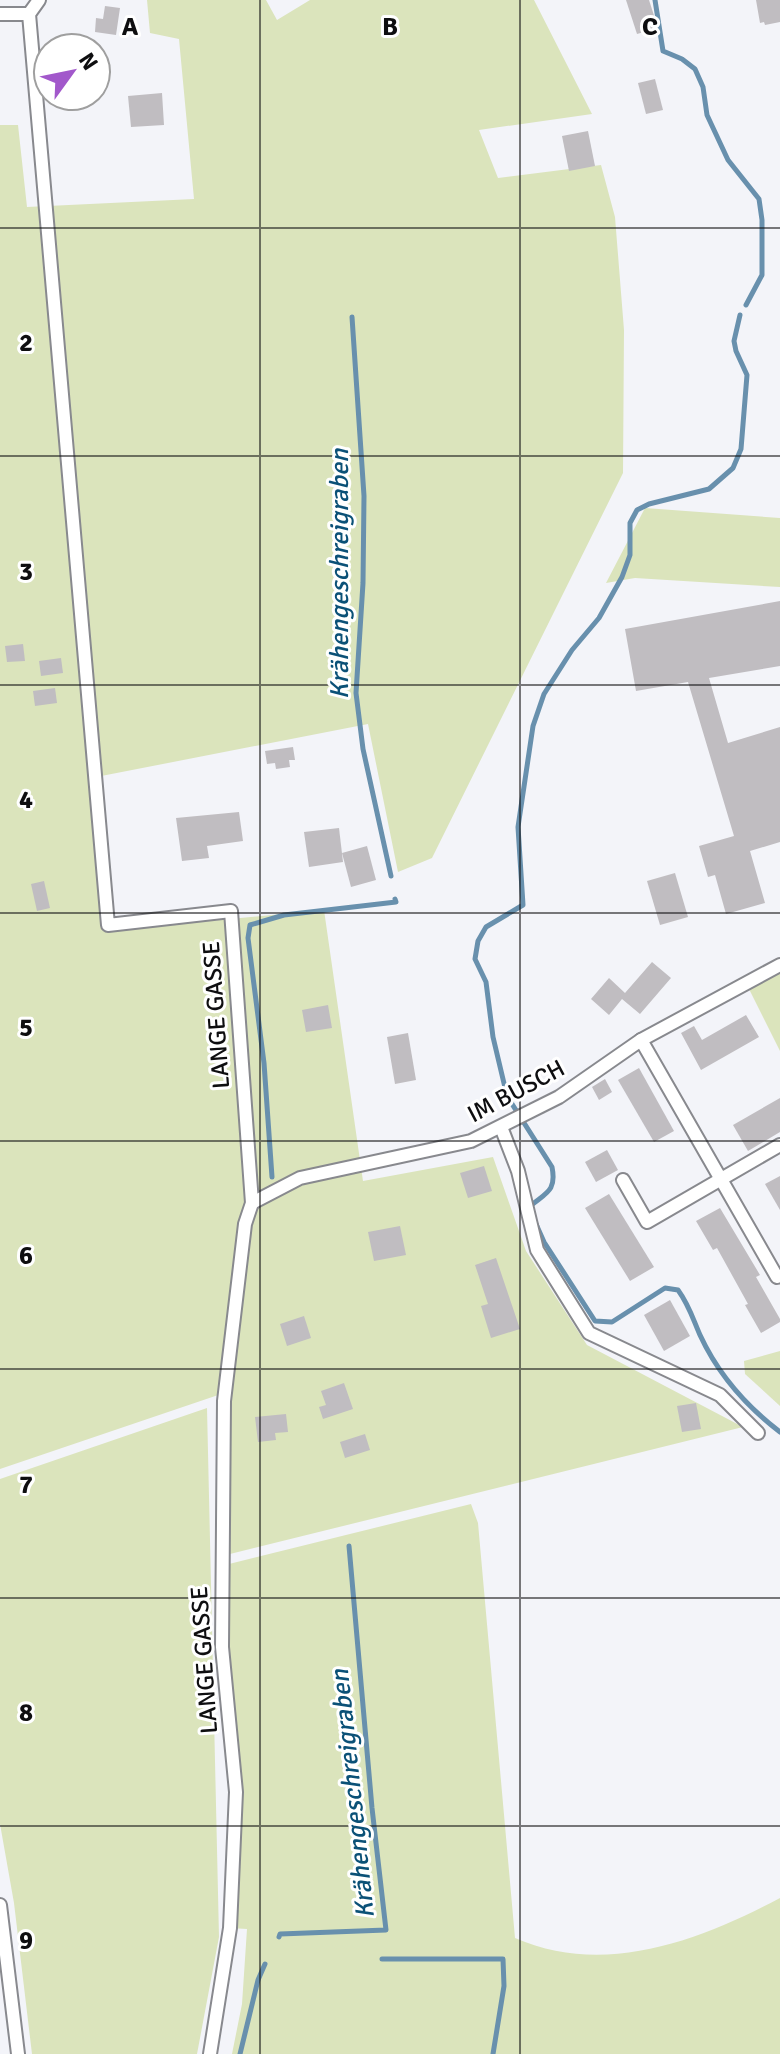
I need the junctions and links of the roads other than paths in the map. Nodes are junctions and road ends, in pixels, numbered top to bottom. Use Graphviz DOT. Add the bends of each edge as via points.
graph roads {
  1 [pos="39,0"];
  2 [pos="0,14"];
  3 [pos="29,14"];
  4 [pos="780,965"];
  5 [pos="641,1040"];
  6 [pos="506,1124"];
  7 [pos="780,1145"];
  8 [pos="721,1179"];
  9 [pos="623,1180"];
  10 [pos="252,1203"];
  11 [pos="780,1276"];
  12 [pos="758,1433"];
  13 [pos="0,1905"];
  14 [pos="18,2054"];
  15 [pos="210,2054"];
  1 -- 3 [label="street"];
  2 -- 3 [label="street"];
  3 -- 10 [label="street, LANGE GASSE" via="108,925 231,911"];
  4 -- 5 [label="street, IM BUSCH"];
  5 -- 6 [label="street, IM BUSCH" via="559,1097"];
  5 -- 8 [label="street"];
  6 -- 10 [label="street, IM BUSCH" via="471,1141 300,1178"];
  6 -- 12 [label="street" via="537,1250 589,1333 720,1395"];
  7 -- 8 [label="street"];
  8 -- 9 [label="street" via="647,1222"];
  8 -- 11 [label="street"];
  10 -- 15 [label="street, LANGE GASSE" via="224,1401 222,1647 236,1792 230,1928"];
  13 -- 14 [label="street"];
}
